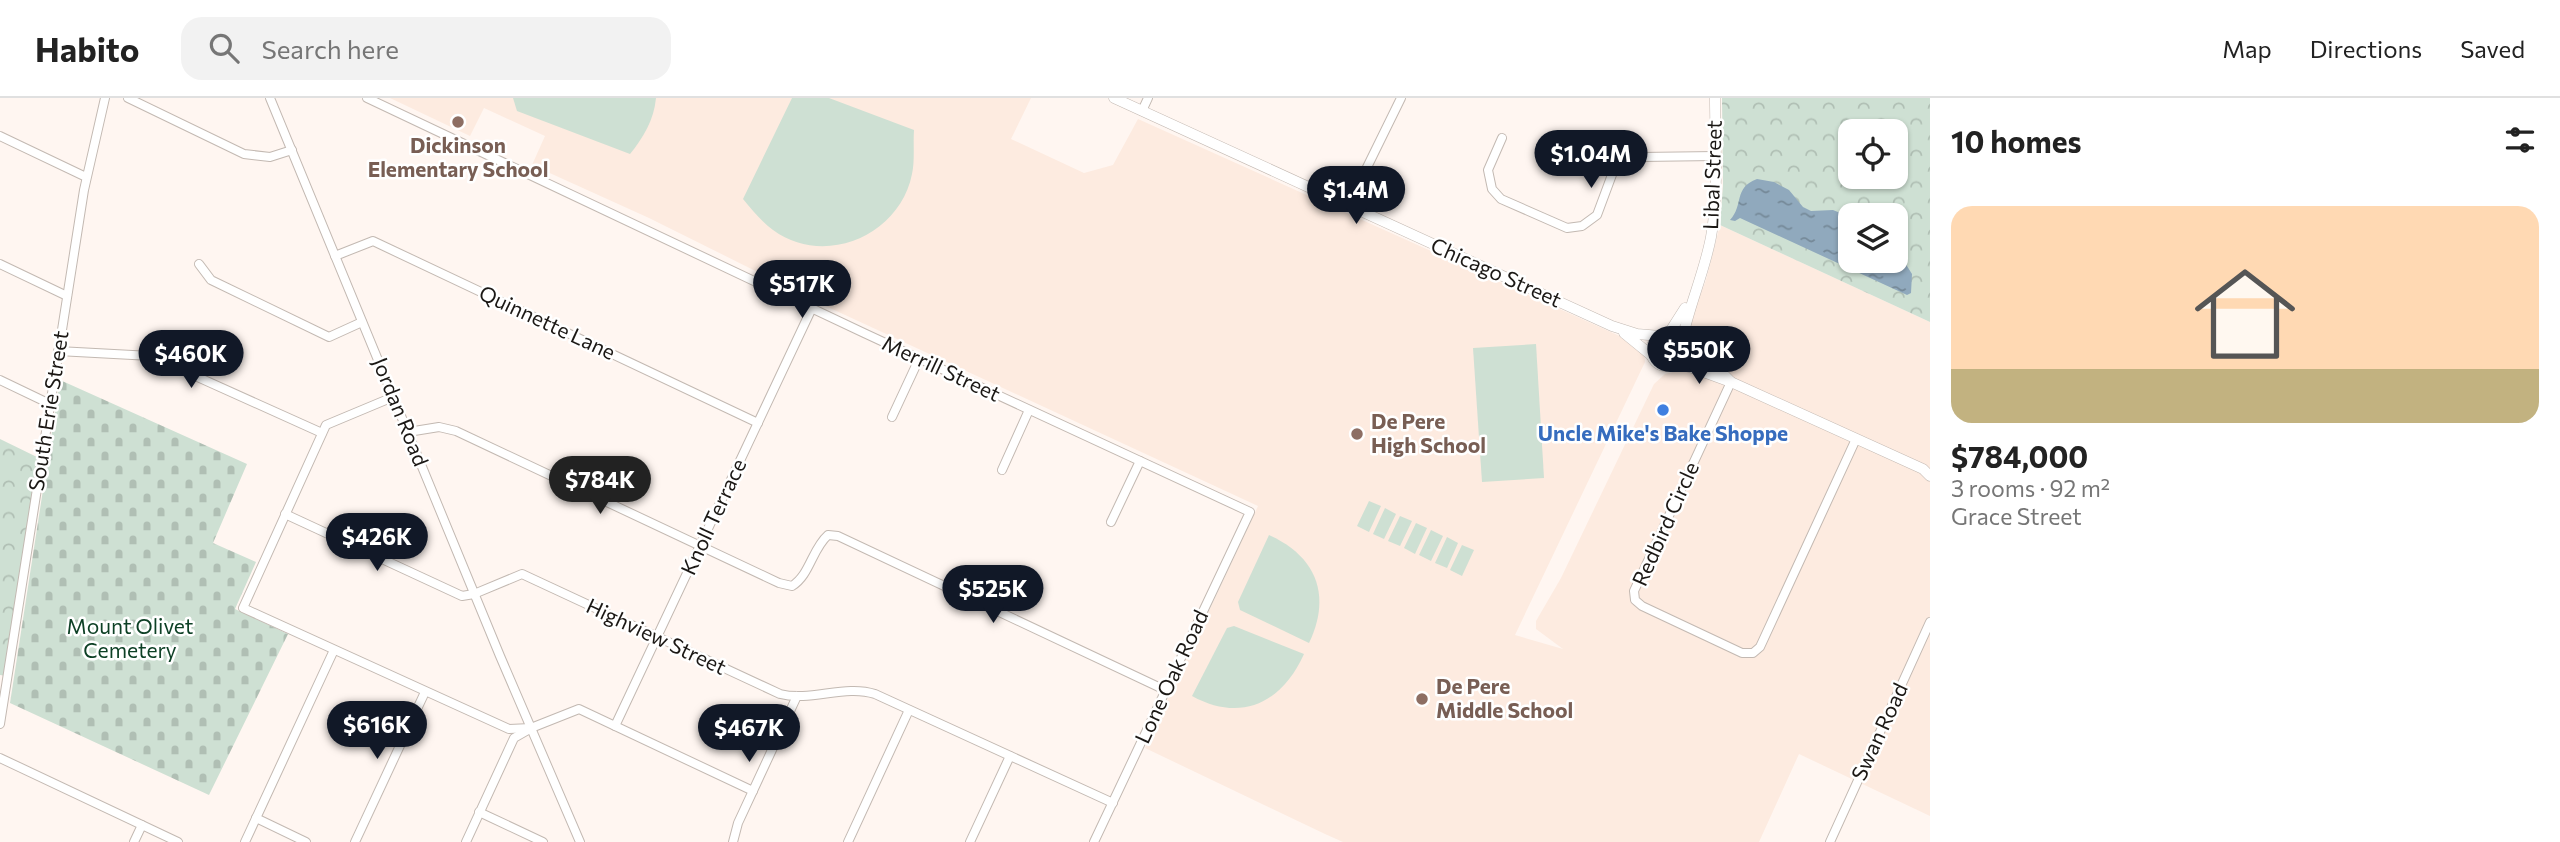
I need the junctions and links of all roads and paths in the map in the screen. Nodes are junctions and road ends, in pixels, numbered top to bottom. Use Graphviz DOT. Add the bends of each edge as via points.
graph roads {
  1 [pos="105,98"];
  2 [pos="128,98"];
  3 [pos="270,98"];
  4 [pos="368,98"];
  5 [pos="1114,98"];
  6 [pos="1148,98"];
  7 [pos="1401,98"];
  8 [pos="1715,98"];
  9 [pos="1142,111"];
  10 [pos="0,136"];
  11 [pos="1502,138"];
  12 [pos="292,150"];
  13 [pos="1716,156"];
  14 [pos="86,177"];
  15 [pos="1348,206"];
  16 [pos="335,256"];
  17 [pos="0,264"];
  18 [pos="199,264"];
  19 [pos="1694,292"];
  20 [pos="67,296"];
  21 [pos="812,309"];
  22 [pos="362,322"];
  23 [pos="1612,326"];
  24 [pos="1662,336"];
  25 [pos="1681,348"];
  26 [pos="58,351"];
  27 [pos="1651,355"];
  28 [pos="919,359"];
  29 [pos="1674,364"];
  30 [pos="0,380"];
  31 [pos="1731,382"];
  32 [pos="393,397"];
  33 [pos="50,404"];
  34 [pos="1029,410"];
  35 [pos="892,417"];
  36 [pos="758,423"];
  37 [pos="408,432"];
  38 [pos="322,433"];
  39 [pos="1856,439"];
  40 [pos="1140,461"];
  41 [pos="1002,470"];
  42 [pos="1928,471"];
  43 [pos="1250,512"];
  44 [pos="285,514"];
  45 [pos="1111,522"];
  46 [pos="700,547"];
  47 [pos="474,594"];
  48 [pos="1930,622"];
  49 [pos="657,637"];
  50 [pos="334,650"];
  51 [pos="4,676"];
  52 [pos="1165,690"];
  53 [pos="425,692"];
  54 [pos="797,696"];
  55 [pos="909,710"];
  56 [pos="0,724"];
  57 [pos="615,726"];
  58 [pos="531,728"];
  59 [pos="1010,757"];
  60 [pos="0,758"];
  61 [pos="753,790"];
  62 [pos="1112,803"];
  63 [pos="480,812"];
  64 [pos="256,818"];
  65 [pos="142,825"];
  66 [pos="134,842"];
  67 [pos="178,842"];
  68 [pos="244,842"];
  69 [pos="306,842"];
  70 [pos="355,842"];
  71 [pos="466,842"];
  72 [pos="543,842"];
  73 [pos="580,842"];
  74 [pos="733,842"];
  75 [pos="848,842"];
  76 [pos="970,842"];
  77 [pos="1094,842"];
  78 [pos="1830,842"];
  1 -- 14 [label="street, South Erie Street"];
  2 -- 12 [label="street" via="244,154 270,157"];
  3 -- 12 [label="street, Jordan Road"];
  4 -- 21 [label="street, Merrill Street"];
  5 -- 9 [label="street, Chicago Street"];
  6 -- 9 [label="street"];
  7 -- 15 [label="street"];
  8 -- 13 [label="street, Libal Street"];
  9 -- 15 [label="street, Chicago Street"];
  10 -- 14 [label="street"];
  11 -- 13 [label="street" via="1488,170 1492,189 1501,199 1567,228 1582,226 1597,215 1613,172 1626,160"];
  12 -- 16 [label="street, Jordan Road"];
  13 -- 19 [label="street, Libal Street" via="1711,234"];
  14 -- 20 [label="street, South Erie Street"];
  15 -- 23 [label="street, Chicago Street"];
  16 -- 22 [label="street, Jordan Road"];
  16 -- 36 [label="street, Quinnette Lane" via="373,240"];
  17 -- 20 [label="street"];
  18 -- 22 [label="street" via="211,280 329,337"];
  19 -- 24 [label="street, Libal Street" via="1678,320"];
  19 -- 25 [label="street, Libal Street"];
  20 -- 26 [label="street, South Erie Street"];
  21 -- 28 [label="street, Merrill Street"];
  21 -- 36 [label="street, Knoll Terrace"];
  22 -- 32 [label="street, Jordan Road"];
  23 -- 24 [label="street, Chicago Street"];
  23 -- 27 [label="street, Chicago Street"];
  24 -- 25 [label="street" via="1674,338"];
  24 -- 27 [label="street" via="1651,346"];
  25 -- 29 [label="street"];
  25 -- 31 [label="street" via="1721,370"];
  26 -- 33 [label="street, South Erie Street"];
  26 -- 38 [label="street" via="151,356"];
  27 -- 29 [label="street" via="1659,364"];
  28 -- 34 [label="street, Merrill Street"];
  28 -- 35 [label="street"];
  29 -- 31 [label="street"];
  30 -- 33 [label="street"];
  31 -- 39 [label="street"];
  31 -- 39 [label="street, Redbird Circle" via="1634,591 1642,606 1742,653 1760,647"];
  32 -- 37 [label="street, Jordan Road"];
  32 -- 38 [label="street" via="326,425"];
  33 -- 51 [label="street, South Erie Street"];
  34 -- 40 [label="street, Merrill Street"];
  34 -- 41 [label="street"];
  36 -- 46 [label="street, Knoll Terrace"];
  37 -- 46 [label="street" via="439,427 456,431"];
  37 -- 47 [label="street, Jordan Road"];
  38 -- 44 [label="street"];
  39 -- 42 [label="street"];
  40 -- 43 [label="street, Merrill Street"];
  40 -- 45 [label="street"];
  43 -- 52 [label="street, Lone Oak Road"];
  44 -- 47 [label="street" via="462,596"];
  44 -- 50 [label="street" via="243,608"];
  46 -- 49 [label="street, Knoll Terrace"];
  46 -- 52 [label="street" via="792,586 821,541 828,535 838,536"];
  47 -- 49 [label="street, Highview Street" via="522,574"];
  47 -- 58 [label="street, Jordan Road"];
  48 -- 78 [label="street, Swan Road"];
  49 -- 54 [label="street, Highview Street" via="780,694"];
  49 -- 57 [label="street, Knoll Terrace"];
  50 -- 53 [label="street"];
  50 -- 64 [label="street"];
  51 -- 56 [label="street, South Erie Street"];
  52 -- 62 [label="street, Lone Oak Road"];
  53 -- 58 [label="street" via="509,729"];
  53 -- 70 [label="street"];
  54 -- 55 [label="street, Highview Street" via="862,691"];
  54 -- 61 [label="street"];
  55 -- 59 [label="street, Highview Street"];
  55 -- 75 [label="street"];
  57 -- 58 [label="street" via="579,709"];
  57 -- 61 [label="street"];
  58 -- 63 [label="street" via="514,738"];
  58 -- 73 [label="street, Jordan Road"];
  59 -- 62 [label="street, Highview Street"];
  59 -- 76 [label="street"];
  60 -- 65 [label="street"];
  61 -- 74 [label="street"];
  62 -- 77 [label="street, Lone Oak Road"];
  63 -- 71 [label="street"];
  63 -- 72 [label="street"];
  64 -- 68 [label="street"];
  64 -- 69 [label="street"];
  65 -- 66 [label="street"];
  65 -- 67 [label="street"];
}
